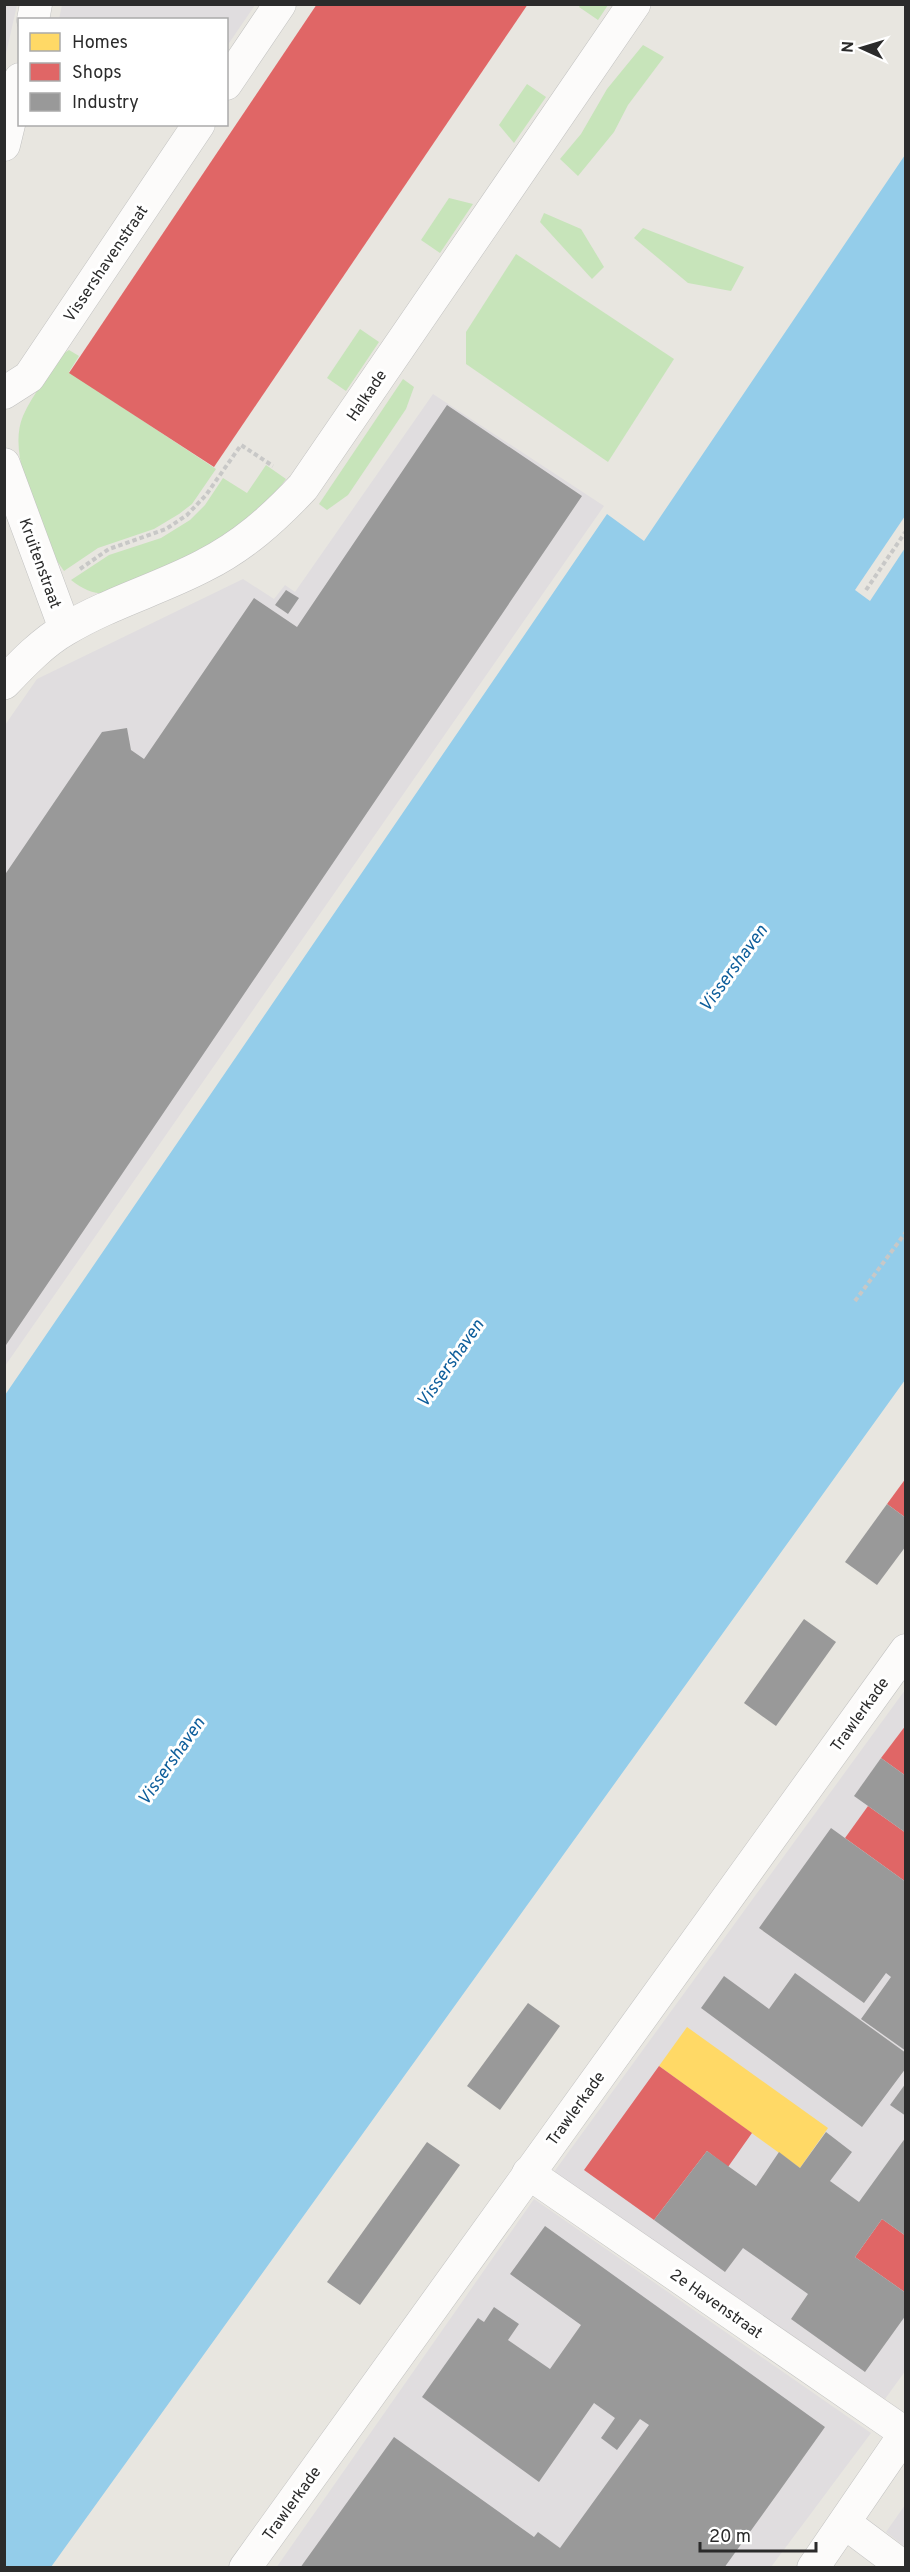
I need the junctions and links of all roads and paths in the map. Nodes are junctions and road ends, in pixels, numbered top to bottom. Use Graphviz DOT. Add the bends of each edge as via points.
graph roads {
  1 [pos="280,4"];
  2 [pos="634,4"];
  3 [pos="228,81"];
  4 [pos="18,87"];
  5 [pos="198,126"];
  6 [pos="4,145"];
  7 [pos="4,393"];
  8 [pos="241,446"];
  9 [pos="4,464"];
  10 [pos="906,531"];
  11 [pos="50,589"];
  12 [pos="866,590"];
  13 [pos="65,629"];
  14 [pos="4,683"];
  15 [pos="906,1232"];
  16 [pos="855,1301"];
  17 [pos="905,1652"];
  18 [pos="528,2173"];
  19 [pos="905,2432"];
  20 [pos="845,2523"];
  21 [pos="245,2568"];
  22 [pos="813,2568"];
  23 [pos="905,2568"];
  1 -- 3 [label="street"];
  2 -- 13 [label="street, Halkade" via="303,487 274,518 230,551"];
  4 -- 6 [label="street"];
  5 -- 7 [label="street, Vissershavenstraat" via="29,377"];
  8 -- 11 [label="path" via="187,515 166,529 109,549"];
  9 -- 11 [label="street, Kruitenstraat"];
  10 -- 12 [label="path"];
  11 -- 13 [label="street, Kruitenstraat"];
  13 -- 14 [label="street, Halkade"];
  15 -- 16 [label="path"];
  17 -- 18 [label="street, Trawlerkade"];
  18 -- 19 [label="street, 2e Havenstraat"];
  18 -- 21 [label="street, Trawlerkade"];
  19 -- 20 [label="street"];
  20 -- 22 [label="street"];
  20 -- 23 [label="street"];
}
